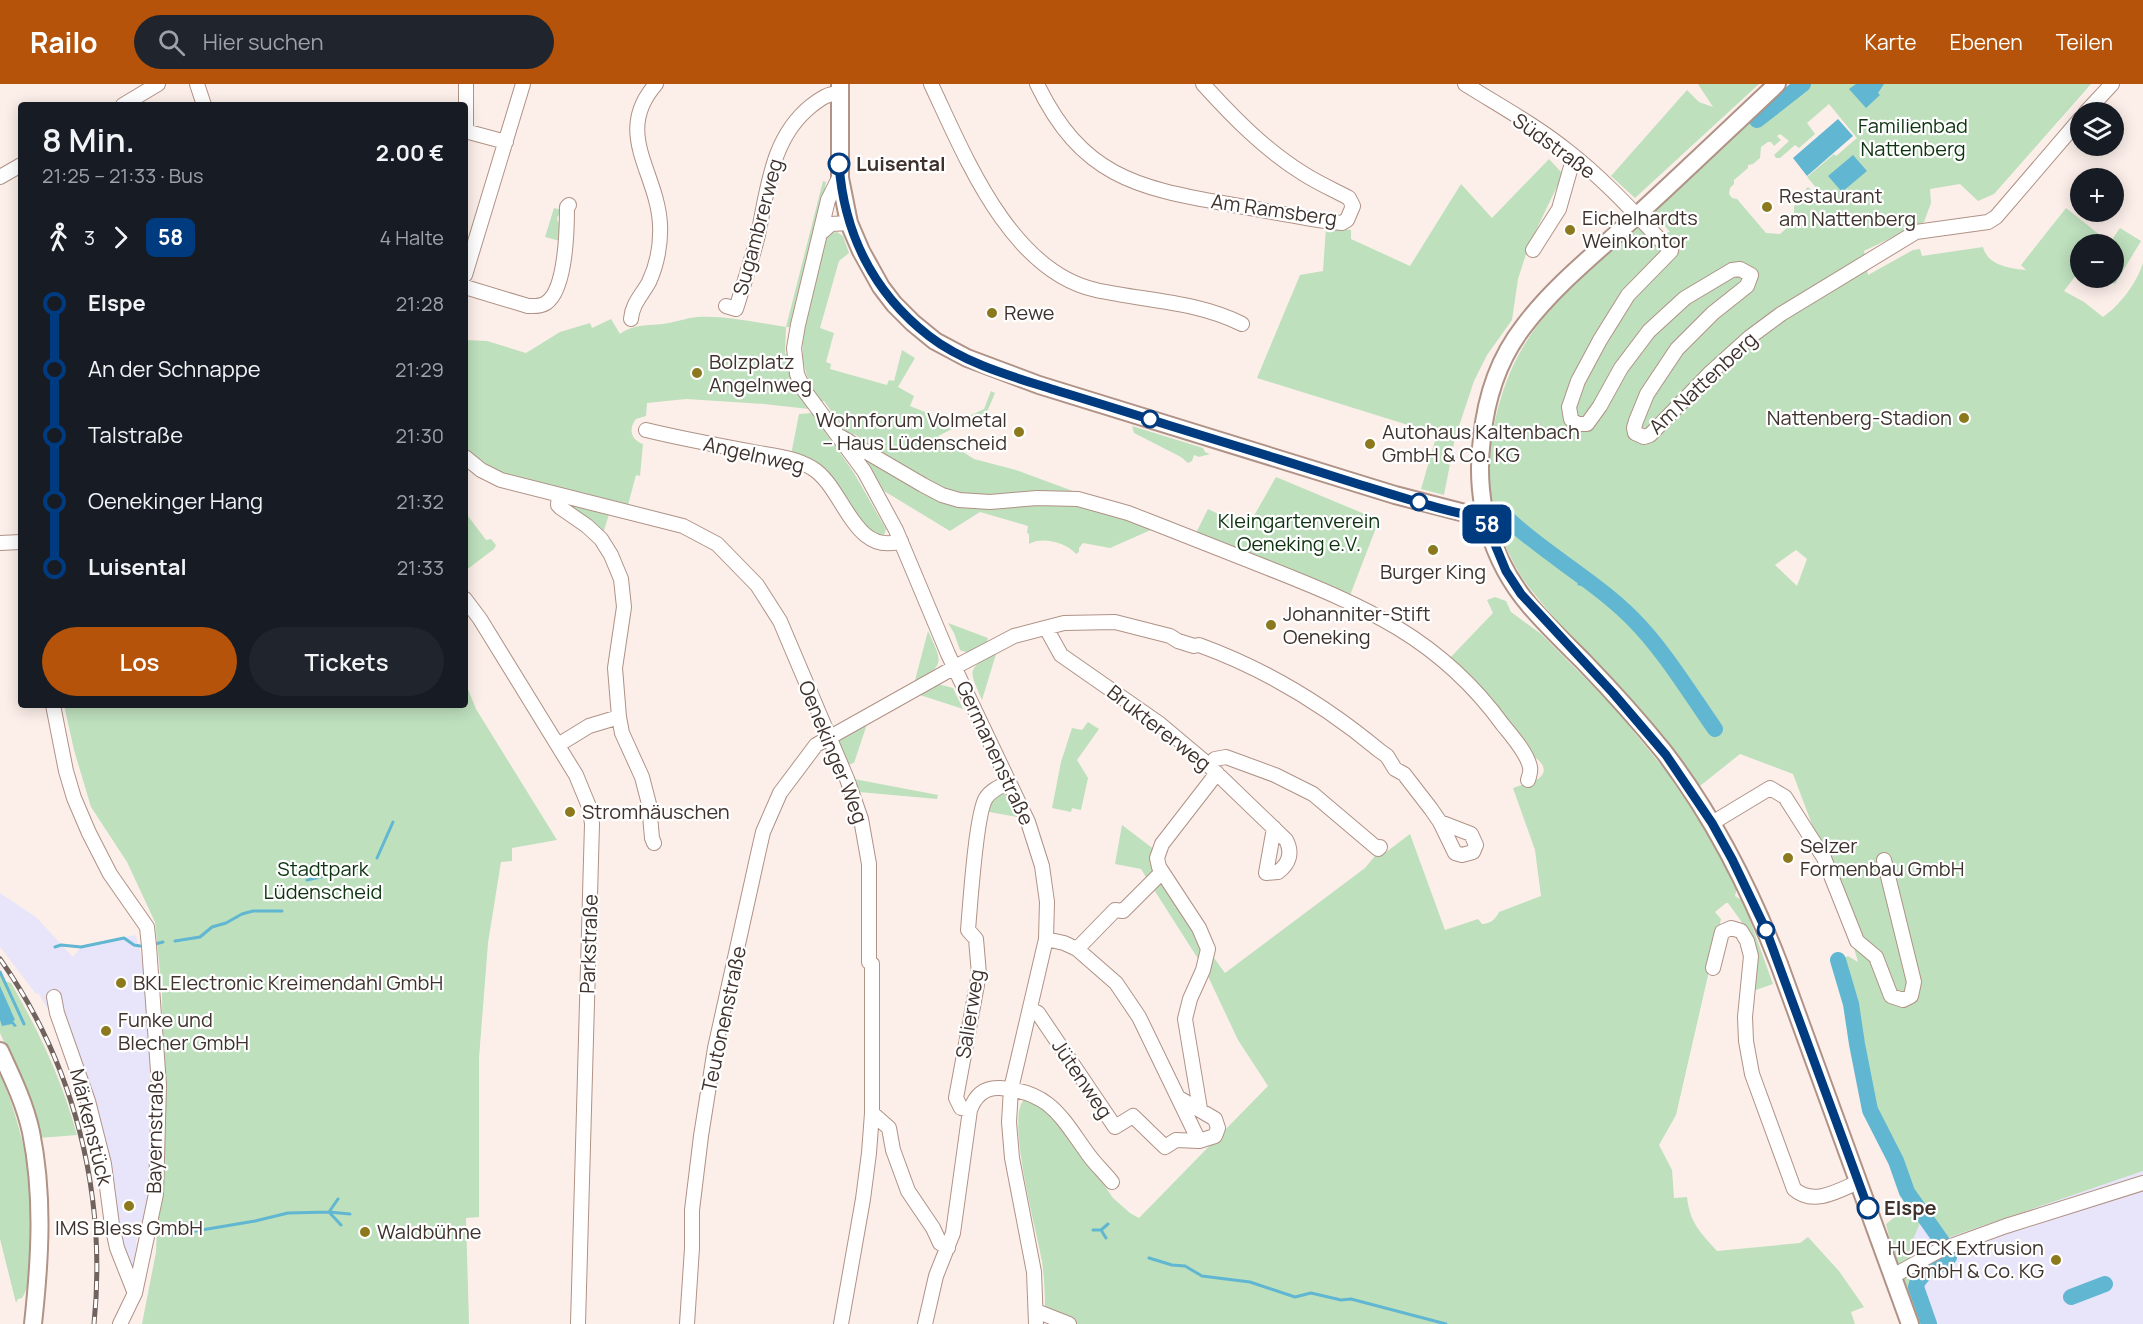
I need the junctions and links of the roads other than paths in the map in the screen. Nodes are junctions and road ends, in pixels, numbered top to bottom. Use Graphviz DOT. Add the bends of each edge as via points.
graph roads {
  1 [pos="158,84"];
  2 [pos="197,84"];
  3 [pos="466,84"];
  4 [pos="523,84"];
  5 [pos="656,84"];
  6 [pos="931,84"];
  7 [pos="1037,84"];
  8 [pos="1203,84"];
  9 [pos="1465,84"];
  10 [pos="1778,84"];
  11 [pos="2112,84"];
  12 [pos="840,88"];
  13 [pos="128,102"];
  14 [pos="203,102"];
  15 [pos="466,102"];
  16 [pos="2095,102"];
  17 [pos="468,131"];
  18 [pos="2070,131"];
  19 [pos="506,142"];
  20 [pos="1575,156"];
  21 [pos="18,167"];
  22 [pos="840,176"];
  23 [pos="0,177"];
  24 [pos="569,205"];
  25 [pos="825,215"];
  26 [pos="847,215"];
  27 [pos="1636,216"];
  28 [pos="822,232"];
  29 [pos="1533,250"];
  30 [pos="468,265"];
  31 [pos="468,288"];
  32 [pos="726,306"];
  33 [pos="631,319"];
  34 [pos="1242,324"];
  35 [pos="646,430"];
  36 [pos="837,434"];
  37 [pos="468,459"];
  38 [pos="559,495"];
  39 [pos="1484,518"];
  40 [pos="901,541"];
  41 [pos="18,542"];
  42 [pos="0,543"];
  43 [pos="468,603"];
  44 [pos="1046,628"];
  45 [pos="955,667"];
  46 [pos="54,708"];
  47 [pos="619,717"];
  48 [pos="828,738"];
  49 [pos="558,745"];
  50 [pos="1213,769"];
  51 [pos="1528,780"];
  52 [pos="1009,782"];
  53 [pos="1440,822"];
  54 [pos="1712,823"];
  55 [pos="1274,828"];
  56 [pos="654,843"];
  57 [pos="1380,847"];
  58 [pos="1884,860"];
  59 [pos="1162,872"];
  60 [pos="1046,939"];
  61 [pos="1077,949"];
  62 [pos="1713,968"];
  63 [pos="54,997"];
  64 [pos="1030,1009"];
  65 [pos="0,1051"];
  66 [pos="1011,1089"];
  67 [pos="1179,1098"];
  68 [pos="1200,1109"];
  69 [pos="970,1110"];
  70 [pos="872,1113"];
  71 [pos="1199,1140"];
  72 [pos="1112,1182"];
  73 [pos="1858,1182"];
  74 [pos="2143,1183"];
  75 [pos="948,1248"];
  76 [pos="1893,1276"];
  77 [pos="135,1293"];
  78 [pos="1036,1317"];
  79 [pos="33,1324"];
  80 [pos="120,1324"];
  81 [pos="578,1324"];
  82 [pos="687,1324"];
  83 [pos="841,1324"];
  84 [pos="925,1324"];
  85 [pos="1069,1324"];
  86 [pos="1910,1324"];
  1 -- 13 [label="street"];
  2 -- 14 [label="street"];
  3 -- 15 [label="street"];
  4 -- 19 [label="street"];
  5 -- 33 [label="street" via="642,104 636,132 658,207 660,241 653,272 631,309"];
  6 -- 34 [label="street" via="985,191 1025,247 1050,269 1096,290 1180,303"];
  7 -- 8 [label="street, Am Ramsberg" via="1052,114 1073,140 1098,163 1127,180 1157,191 1211,201 1342,224 1347,220 1353,206 1349,198 1271,151"];
  9 -- 20 [label="street, Südstraße"];
  10 -- 27 [label="main road"];
  11 -- 16 [label="street"];
  12 -- 22 [label="main road"];
  12 -- 32 [label="street, Sugambrerweg" via="807,110 780,145 736,309"];
  17 -- 19 [label="street"];
  18 -- 27 [label="street, Am Nattenberg" via="1996,217 1988,222 1916,232 1781,314 1750,336 1644,437 1635,433 1634,428 1647,394 1677,349 1747,286 1751,275 1740,269 1732,270 1685,298 1649,332 1621,368 1587,424 1577,424 1571,419 1569,407 1600,340 1628,295 1671,251"];
  19 -- 30 [label="street"];
  20 -- 27 [label="street, Südstraße"];
  20 -- 29 [label="street" via="1559,209"];
  21 -- 23 [label="street"];
  22 -- 25 [label="street, Germanenstraße"];
  22 -- 26 [label="main road"];
  24 -- 31 [label="street" via="565,255 555,292 547,303 526,305"];
  25 -- 26 [label="street" via="832,209"];
  25 -- 28 [label="street, Germanenstraße"];
  26 -- 28 [label="street"];
  26 -- 39 [label="main road" via="867,262 894,304 935,341 967,358 1039,385 1345,480"];
  27 -- 39 [label="main road" via="1534,313 1504,357 1487,403 1482,431 1480,482"];
  28 -- 36 [label="street, Germanenstraße" via="794,352 804,390"];
  35 -- 40 [label="street, Angelnweg" via="803,463 826,480 865,534 880,542"];
  36 -- 40 [label="street, Germanenstraße" via="864,471"];
  36 -- 51 [label="street" via="951,498 968,502 1078,499 1114,508 1374,613 1417,640 1456,672 1500,720 1526,759 1530,768"];
  37 -- 38 [label="street, Oenekinger Weg" via="497,478"];
  38 -- 47 [label="street" via="558,505 604,543 621,579 624,607 615,668"];
  38 -- 48 [label="street, Oenekinger Weg" via="674,523 708,538 729,554 757,585 778,619"];
  39 -- 54 [label="main road" via="1506,571 1521,594 1643,726"];
  40 -- 45 [label="street, Germanenstraße"];
  41 -- 42 [label="street"];
  43 -- 49 [label="street, Parkstraße"];
  44 -- 45 [label="street, Teutonenstraße" via="1014,636"];
  44 -- 50 [label="street, Bruktererweg" via="1061,655 1160,724"];
  44 -- 53 [label="street, Teutonenstraße" via="1065,623 1115,622 1199,645 1245,664 1299,692 1366,738 1405,776"];
  45 -- 48 [label="street, Teutonenstraße"];
  45 -- 52 [label="street, Germanenstraße"];
  46 -- 77 [label="street, Bayernstraße" via="74,798 110,874 147,927 159,1085 156,1194"];
  47 -- 49 [label="street" via="589,726"];
  47 -- 56 [label="street" via="642,777"];
  48 -- 70 [label="street, Oenekinger Weg" via="860,815 870,864"];
  48 -- 82 [label="street, Teutonenstraße" via="816,745 785,785 763,832 722,1013 701,1136 692,1210"];
  49 -- 81 [label="street, Parkstraße" via="587,799 592,824"];
  50 -- 55 [label="street, Bruktererweg"];
  50 -- 57 [label="street" via="1215,759 1226,757 1293,783"];
  50 -- 59 [label="street" via="1162,844 1157,858"];
  52 -- 60 [label="street, Germanenstraße" via="1028,822 1042,866 1047,902"];
  52 -- 69 [label="street, Salierweg" via="986,799 976,848 968,930 976,939 979,974 956,1098 961,1108"];
  54 -- 58 [label="street" via="1770,788 1785,797 1824,858 1857,941 1876,957 1891,996 1903,1000 1911,996 1914,982"];
  54 -- 73 [label="main road" via="1766,930"];
  59 -- 61 [label="street" via="1123,911 1115,910"];
  59 -- 68 [label="street" via="1208,949 1185,1019"];
  60 -- 61 [label="street"];
  60 -- 64 [label="street, Germanenstraße"];
  61 -- 67 [label="street" via="1102,969 1126,997"];
  62 -- 73 [label="street" via="1722,932 1731,928 1741,931 1751,956 1745,1017 1752,1074 1794,1189 1817,1198"];
  63 -- 77 [label="street, Märkenstück" via="104,1164 117,1248"];
  64 -- 66 [label="street, Germanenstraße"];
  64 -- 71 [label="street, Jütenweg" via="1038,1013 1115,1126 1133,1116 1165,1147 1176,1140"];
  65 -- 79 [label="main road" via="25,1110 38,1175 41,1233"];
  66 -- 69 [label="street" via="985,1090 975,1098"];
  66 -- 72 [label="street" via="1039,1098 1062,1116"];
  66 -- 78 [label="street, Germanenstraße" via="1012,1158 1032,1258"];
  67 -- 68 [label="street"];
  67 -- 71 [label="street"];
  68 -- 71 [label="street" via="1215,1119 1218,1128 1215,1136"];
  69 -- 75 [label="street" via="956,1219"];
  70 -- 75 [label="street" via="889,1128 906,1187 940,1243"];
  70 -- 83 [label="street, Oenekinger Weg" via="863,1199"];
  73 -- 76 [label="main road"];
  74 -- 76 [label="street" via="1940,1250"];
  75 -- 84 [label="street" via="936,1276"];
  76 -- 86 [label="main road"];
  77 -- 80 [label="street, Bayernstraße"];
  78 -- 85 [label="street, Germanenstraße"];
}
